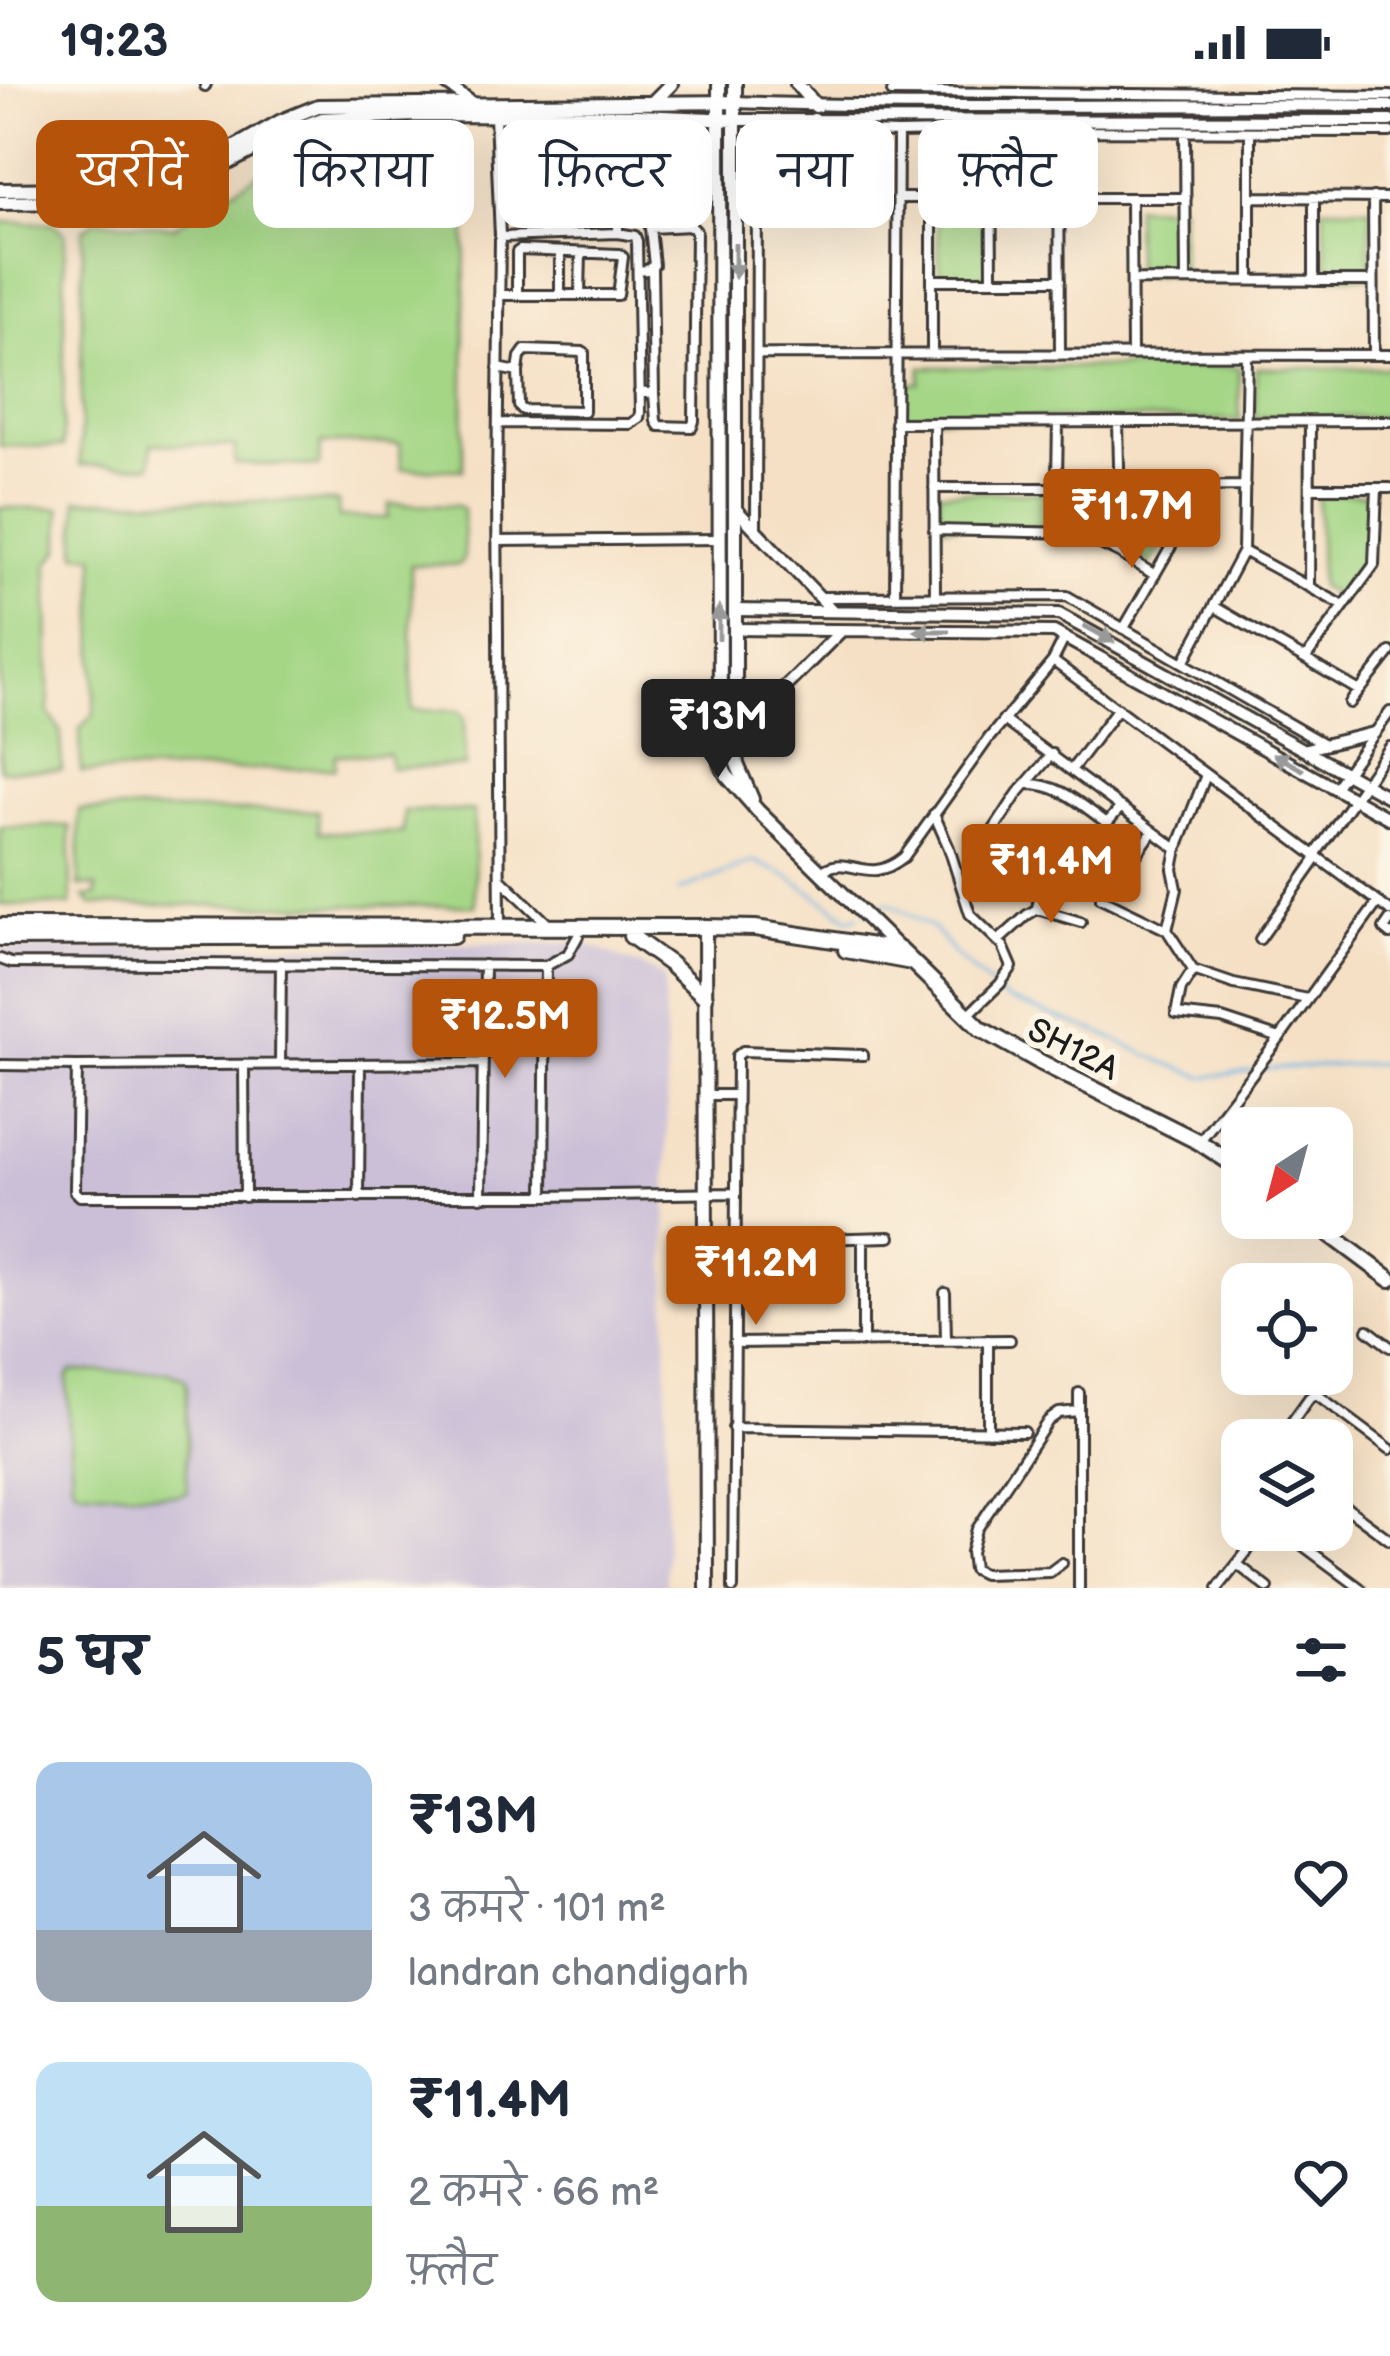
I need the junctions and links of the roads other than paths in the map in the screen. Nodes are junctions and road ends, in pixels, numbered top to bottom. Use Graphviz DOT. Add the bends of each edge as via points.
graph roads {
  1 [pos="446,84"];
  2 [pos="671,84"];
  3 [pos="719,84"];
  4 [pos="735,84"];
  5 [pos="797,84"];
  6 [pos="891,93"];
  7 [pos="1246,94"];
  8 [pos="1121,95"];
  9 [pos="1390,96"];
  10 [pos="719,102"];
  11 [pos="735,102"];
  12 [pos="473,104"];
  13 [pos="1390,106"];
  14 [pos="651,110"];
  15 [pos="495,116"];
  16 [pos="812,118"];
  17 [pos="719,119"];
  18 [pos="890,119"];
  19 [pos="735,120"];
  20 [pos="1390,121"];
  21 [pos="1121,122"];
  22 [pos="1248,125"];
  23 [pos="1098,131"];
  24 [pos="1185,132"];
  25 [pos="1390,132"];
  26 [pos="898,133"];
  27 [pos="918,133"];
  28 [pos="719,185"];
  29 [pos="0,190"];
  30 [pos="897,197"];
  31 [pos="918,197"];
  32 [pos="1250,197"];
  33 [pos="1314,197"];
  34 [pos="1373,197"];
  35 [pos="1390,197"];
  36 [pos="1098,198"];
  37 [pos="1131,198"];
  38 [pos="1186,198"];
  39 [pos="0,203"];
  40 [pos="735,207"];
  41 [pos="618,218"];
  42 [pos="618,228"];
  43 [pos="757,228"];
  44 [pos="932,228"];
  45 [pos="992,228"];
  46 [pos="1060,228"];
  47 [pos="618,233"];
  48 [pos="500,237"];
  49 [pos="560,253"];
  50 [pos="581,253"];
  51 [pos="652,267"];
  52 [pos="638,272"];
  53 [pos="932,280"];
  54 [pos="992,280"];
  55 [pos="1060,280"];
  56 [pos="1132,280"];
  57 [pos="1186,280"];
  58 [pos="1250,280"];
  59 [pos="1314,280"];
  60 [pos="1373,281"];
  61 [pos="499,295"];
  62 [pos="517,295"];
  63 [pos="560,295"];
  64 [pos="580,295"];
  65 [pos="758,354"];
  66 [pos="895,354"];
  67 [pos="932,354"];
  68 [pos="1060,355"];
  69 [pos="1132,355"];
  70 [pos="1247,356"];
  71 [pos="1374,356"];
  72 [pos="1390,356"];
  73 [pos="498,368"];
  74 [pos="518,372"];
  75 [pos="639,392"];
  76 [pos="654,394"];
  77 [pos="1118,422"];
  78 [pos="1246,422"];
  79 [pos="1310,422"];
  80 [pos="1390,422"];
  81 [pos="498,423"];
  82 [pos="895,423"];
  83 [pos="934,423"];
  84 [pos="1058,423"];
  85 [pos="1246,486"];
  86 [pos="1179,487"];
  87 [pos="934,488"];
  88 [pos="1057,488"];
  89 [pos="1120,488"];
  90 [pos="1310,488"];
  91 [pos="1377,488"];
  92 [pos="1390,488"];
  93 [pos="734,508"];
  94 [pos="934,530"];
  95 [pos="1056,532"];
  96 [pos="756,533"];
  97 [pos="719,539"];
  98 [pos="497,541"];
  99 [pos="1243,551"];
  100 [pos="1121,554"];
  101 [pos="1155,575"];
  102 [pos="1309,587"];
  103 [pos="895,596"];
  104 [pos="934,596"];
  105 [pos="818,597"];
  106 [pos="1343,606"];
  107 [pos="1215,608"];
  108 [pos="735,610"];
  109 [pos="832,611"];
  110 [pos="734,628"];
  111 [pos="1124,628"];
  112 [pos="840,632"];
  113 [pos="1065,637"];
  114 [pos="1390,652"];
  115 [pos="1306,658"];
  116 [pos="1053,661"];
  117 [pos="1184,662"];
  118 [pos="1358,690"];
  119 [pos="1245,698"];
  120 [pos="1350,703"];
  121 [pos="1118,708"];
  122 [pos="1235,710"];
  123 [pos="1390,712"];
  124 [pos="1004,720"];
  125 [pos="1374,733"];
  126 [pos="735,736"];
  127 [pos="1325,744"];
  128 [pos="1390,747"];
  129 [pos="1306,749"];
  130 [pos="1052,754"];
  131 [pos="1072,769"];
  132 [pos="1346,772"];
  133 [pos="1206,775"];
  134 [pos="1364,783"];
  135 [pos="1026,784"];
  136 [pos="1335,788"];
  137 [pos="1390,798"];
  138 [pos="1354,799"];
  139 [pos="1121,807"];
  140 [pos="758,811"];
  141 [pos="934,814"];
  142 [pos="1390,819"];
  143 [pos="1153,831"];
  144 [pos="993,832"];
  145 [pos="1177,849"];
  146 [pos="1316,856"];
  147 [pos="1126,870"];
  148 [pos="822,871"];
  149 [pos="1042,876"];
  150 [pos="499,877"];
  151 [pos="1101,898"];
  152 [pos="1378,902"];
  153 [pos="1037,910"];
  154 [pos="1390,916"];
  155 [pos="1081,922"];
  156 [pos="0,926"];
  157 [pos="550,926"];
  158 [pos="1166,930"];
  159 [pos="500,931"];
  160 [pos="705,931"];
  161 [pos="1390,934"];
  162 [pos="578,936"];
  163 [pos="631,936"];
  164 [pos="0,938"];
  165 [pos="1260,939"];
  166 [pos="998,941"];
  167 [pos="900,950"];
  168 [pos="0,959"];
  169 [pos="911,962"];
  170 [pos="281,963"];
  171 [pos="484,965"];
  172 [pos="546,966"];
  173 [pos="1193,970"];
  174 [pos="705,997"];
  175 [pos="1307,999"];
  176 [pos="967,1016"];
  177 [pos="1280,1038"];
  178 [pos="862,1055"];
  179 [pos="483,1063"];
  180 [pos="280,1064"];
  181 [pos="360,1064"];
  182 [pos="0,1065"];
  183 [pos="244,1065"];
  184 [pos="77,1066"];
  185 [pos="705,1095"];
  186 [pos="736,1095"];
  187 [pos="1199,1142"];
  188 [pos="1221,1156"];
  189 [pos="706,1192"];
  190 [pos="735,1193"];
  191 [pos="544,1196"];
  192 [pos="245,1197"];
  193 [pos="359,1197"];
  194 [pos="481,1197"];
  195 [pos="890,1237"];
  196 [pos="863,1238"];
  197 [pos="1336,1239"];
  198 [pos="735,1240"];
  199 [pos="1390,1279"];
  200 [pos="945,1294"];
  201 [pos="1368,1330"];
  202 [pos="946,1340"];
  203 [pos="988,1340"];
  204 [pos="1010,1340"];
  205 [pos="863,1341"];
  206 [pos="734,1342"];
  207 [pos="1390,1347"];
  208 [pos="1079,1394"];
  209 [pos="1078,1411"];
  210 [pos="1294,1419"];
  211 [pos="1349,1419"];
  212 [pos="1353,1422"];
  213 [pos="733,1428"];
  214 [pos="988,1432"];
  215 [pos="1024,1432"];
  216 [pos="1390,1449"];
  217 [pos="1353,1513"];
  218 [pos="1390,1540"];
  219 [pos="1247,1551"];
  220 [pos="1310,1551"];
  221 [pos="1062,1563"];
  222 [pos="1237,1564"];
  223 [pos="707,1588"];
  224 [pos="733,1588"];
  225 [pos="1079,1588"];
  226 [pos="1219,1588"];
  227 [pos="1268,1588"];
  228 [pos="1360,1588"];
  1 -- 12 [label="street"];
  2 -- 14 [label="main road"];
  3 -- 10 [label="main road"];
  4 -- 11 [label="main road"];
  5 -- 16 [label="main road"];
  6 -- 8 [label="street" via="1014,108"];
  6 -- 16 [label="street"];
  6 -- 18 [label="street"];
  7 -- 8 [label="street"];
  7 -- 9 [label="street"];
  7 -- 13 [label="street"];
  7 -- 22 [label="street"];
  8 -- 21 [label="street"];
  10 -- 11 [label="main road"];
  10 -- 14 [label="main road"];
  10 -- 17 [label="main road"];
  11 -- 16 [label="street"];
  11 -- 19 [label="main road"];
  12 -- 14 [label="main road"];
  12 -- 15 [label="street"];
  12 -- 29 [label="main road" via="318,106 154,188"];
  14 -- 15 [label="main road"];
  14 -- 17 [label="main road"];
  14 -- 28 [label="main road"];
  15 -- 39 [label="main road" via="322,119 158,201"];
  15 -- 48 [label="street"];
  16 -- 18 [label="street"];
  16 -- 19 [label="street"];
  16 -- 26 [label="street"];
  17 -- 19 [label="main road"];
  17 -- 28 [label="main road"];
  18 -- 21 [label="street"];
  19 -- 40 [label="main road"];
  20 -- 22 [label="street"];
  21 -- 22 [label="street"];
  22 -- 24 [label="street"];
  22 -- 25 [label="street"];
  22 -- 32 [label="street"];
  23 -- 24 [label="street"];
  24 -- 38 [label="street"];
  26 -- 27 [label="street"];
  26 -- 30 [label="street"];
  28 -- 97 [label="main road"];
  30 -- 31 [label="street"];
  30 -- 66 [label="street"];
  32 -- 33 [label="street"];
  32 -- 58 [label="street"];
  33 -- 34 [label="street"];
  33 -- 59 [label="street"];
  34 -- 35 [label="street"];
  34 -- 60 [label="street"];
  36 -- 37 [label="street"];
  37 -- 38 [label="street"];
  37 -- 56 [label="street"];
  38 -- 57 [label="street"];
  40 -- 93 [label="main road, one-way"];
  41 -- 41 [label="street" via="578,214 579,130 634,129 695,195 677,218"];
  42 -- 47 [label="street"];
  43 -- 65 [label="street"];
  44 -- 53 [label="street"];
  45 -- 54 [label="street"];
  46 -- 55 [label="street"];
  47 -- 48 [label="street"];
  47 -- 52 [label="street" via="635,236"];
  48 -- 61 [label="street"];
  49 -- 50 [label="street"];
  49 -- 62 [label="street" via="517,252"];
  49 -- 63 [label="street"];
  50 -- 64 [label="street"];
  50 -- 64 [label="street" via="622,257 618,295"];
  51 -- 52 [label="street"];
  51 -- 76 [label="street"];
  51 -- 76 [label="street" via="650,228 696,231 692,427 659,425"];
  52 -- 75 [label="street"];
  53 -- 54 [label="street"];
  53 -- 67 [label="street"];
  54 -- 55 [label="street"];
  55 -- 68 [label="street"];
  56 -- 57 [label="street"];
  56 -- 69 [label="street"];
  57 -- 58 [label="street"];
  58 -- 59 [label="street"];
  59 -- 60 [label="street"];
  60 -- 71 [label="street"];
  61 -- 62 [label="street"];
  61 -- 73 [label="street"];
  62 -- 63 [label="street"];
  63 -- 64 [label="street"];
  65 -- 66 [label="street"];
  65 -- 96 [label="street"];
  66 -- 67 [label="street"];
  66 -- 82 [label="street"];
  67 -- 68 [label="street"];
  68 -- 69 [label="street"];
  69 -- 70 [label="street"];
  70 -- 71 [label="street"];
  70 -- 78 [label="street"];
  71 -- 72 [label="street"];
  73 -- 74 [label="street"];
  73 -- 81 [label="street"];
  74 -- 74 [label="street" via="524,410 585,408 581,350 525,350"];
  75 -- 76 [label="street"];
  75 -- 81 [label="street" via="639,418 630,424"];
  77 -- 78 [label="street"];
  77 -- 84 [label="street"];
  77 -- 89 [label="street"];
  78 -- 79 [label="street"];
  78 -- 85 [label="street"];
  79 -- 80 [label="street"];
  79 -- 90 [label="street"];
  81 -- 98 [label="street"];
  82 -- 83 [label="street"];
  82 -- 103 [label="street"];
  83 -- 84 [label="street"];
  83 -- 87 [label="street"];
  84 -- 88 [label="street"];
  85 -- 86 [label="street"];
  85 -- 99 [label="street"];
  86 -- 89 [label="street"];
  86 -- 101 [label="street" via="1178,532"];
  87 -- 88 [label="street"];
  87 -- 94 [label="street"];
  88 -- 95 [label="street"];
  89 -- 100 [label="street"];
  90 -- 91 [label="street"];
  90 -- 102 [label="street"];
  91 -- 92 [label="street"];
  91 -- 106 [label="street" via="1374,565"];
  93 -- 96 [label="street"];
  93 -- 108 [label="main road"];
  94 -- 95 [label="street"];
  94 -- 104 [label="street"];
  95 -- 100 [label="street" via="1084,535"];
  96 -- 105 [label="street"];
  97 -- 98 [label="street"];
  140 -- 97 [label="main road, one-way" via="720,763"];
  98 -- 150 [label="street"];
  99 -- 102 [label="street"];
  99 -- 107 [label="street"];
  100 -- 101 [label="street"];
  101 -- 111 [label="street"];
  102 -- 106 [label="street"];
  103 -- 104 [label="street"];
  103 -- 105 [label="street"];
  104 -- 111 [label="street" via="1059,595"];
  105 -- 109 [label="street"];
  106 -- 115 [label="street"];
  107 -- 115 [label="street"];
  107 -- 117 [label="street"];
  108 -- 109 [label="street"];
  108 -- 110 [label="main road"];
  109 -- 122 [label="street, one-way" via="1059,614"];
  110 -- 112 [label="street"];
  110 -- 126 [label="main road"];
  111 -- 117 [label="street"];
  113 -- 112 [label="street, one-way"];
  112 -- 126 [label="street"];
  113 -- 116 [label="street"];
  136 -- 113 [label="street, one-way"];
  114 -- 118 [label="street"];
  115 -- 118 [label="street"];
  116 -- 121 [label="street"];
  116 -- 124 [label="street"];
  117 -- 119 [label="street"];
  118 -- 120 [label="street"];
  119 -- 122 [label="street"];
  119 -- 127 [label="street"];
  121 -- 131 [label="street"];
  121 -- 133 [label="street"];
  122 -- 129 [label="street"];
  123 -- 125 [label="street"];
  124 -- 130 [label="street"];
  124 -- 141 [label="street"];
  125 -- 127 [label="street"];
  125 -- 132 [label="street"];
  126 -- 140 [label="main road" via="736,764"];
  127 -- 129 [label="street"];
  128 -- 134 [label="street"];
  129 -- 132 [label="street"];
  130 -- 131 [label="street"];
  130 -- 135 [label="street"];
  131 -- 139 [label="street"];
  132 -- 134 [label="street"];
  132 -- 136 [label="street"];
  133 -- 145 [label="street"];
  133 -- 146 [label="street"];
  134 -- 137 [label="street"];
  134 -- 138 [label="street"];
  135 -- 139 [label="street" via="1065,793 1107,823"];
  135 -- 144 [label="street"];
  136 -- 138 [label="street"];
  138 -- 142 [label="street"];
  138 -- 146 [label="street"];
  139 -- 143 [label="street"];
  140 -- 148 [label="main road"];
  141 -- 148 [label="street" via="887,868 836,864"];
  141 -- 166 [label="street" via="970,914"];
  143 -- 145 [label="street"];
  143 -- 147 [label="street"];
  145 -- 158 [label="street"];
  146 -- 152 [label="street"];
  146 -- 165 [label="street"];
  148 -- 167 [label="main road"];
  149 -- 153 [label="street"];
  150 -- 157 [label="street"];
  150 -- 159 [label="street"];
  151 -- 158 [label="street"];
  152 -- 154 [label="street"];
  152 -- 175 [label="street"];
  153 -- 155 [label="street"];
  153 -- 166 [label="street"];
  154 -- 161 [label="street"];
  156 -- 159 [label="main road"];
  157 -- 159 [label="main road"];
  157 -- 160 [label="main road"];
  158 -- 173 [label="street"];
  159 -- 162 [label="main road"];
  159 -- 164 [label="main road"];
  160 -- 163 [label="main road"];
  160 -- 167 [label="main road" via="755,928"];
  160 -- 169 [label="main road"];
  160 -- 174 [label="main road"];
  162 -- 163 [label="main road"];
  162 -- 172 [label="street" via="568,954"];
  163 -- 174 [label="main road"];
  166 -- 176 [label="street" via="1012,967"];
  167 -- 169 [label="main road, SH12A / SH12A"];
  168 -- 170 [label="street"];
  169 -- 176 [label="main road, SH12A / SH12A"];
  170 -- 171 [label="street"];
  170 -- 180 [label="street"];
  171 -- 172 [label="street"];
  171 -- 179 [label="street"];
  172 -- 191 [label="street"];
  173 -- 175 [label="street"];
  173 -- 177 [label="street" via="1176,1014"];
  174 -- 185 [label="main road"];
  175 -- 177 [label="street"];
  176 -- 187 [label="main road, SH12A / SH12A" via="1001,1042"];
  177 -- 187 [label="street"];
  178 -- 186 [label="street" via="741,1052"];
  179 -- 181 [label="street"];
  179 -- 194 [label="street"];
  180 -- 181 [label="street"];
  180 -- 183 [label="street"];
  181 -- 193 [label="street"];
  182 -- 184 [label="street"];
  183 -- 184 [label="street"];
  183 -- 192 [label="street"];
  184 -- 192 [label="street" via="77,1195"];
  185 -- 186 [label="street"];
  185 -- 189 [label="main road"];
  186 -- 190 [label="street"];
  187 -- 188 [label="main road, SH12A / SH12A"];
  189 -- 190 [label="street"];
  189 -- 191 [label="street"];
  189 -- 223 [label="main road"];
  190 -- 198 [label="street"];
  191 -- 194 [label="street"];
  192 -- 193 [label="street"];
  193 -- 194 [label="street"];
  195 -- 196 [label="street"];
  196 -- 198 [label="street"];
  196 -- 205 [label="street"];
  197 -- 199 [label="main road"];
  198 -- 206 [label="street"];
  200 -- 202 [label="street"];
  201 -- 207 [label="street"];
  202 -- 203 [label="street"];
  202 -- 205 [label="street"];
  203 -- 204 [label="street"];
  203 -- 214 [label="street"];
  205 -- 206 [label="street"];
  206 -- 213 [label="street"];
  208 -- 209 [label="street"];
  209 -- 221 [label="street" via="1048,1421 983,1519 971,1552 983,1574 1050,1572"];
  209 -- 225 [label="street"];
  210 -- 211 [label="street" via="1315,1394"];
  212 -- 216 [label="street"];
  213 -- 214 [label="street"];
  213 -- 224 [label="street"];
  214 -- 215 [label="street"];
  217 -- 218 [label="street"];
  219 -- 222 [label="street"];
  220 -- 228 [label="street"];
  222 -- 226 [label="street"];
  222 -- 227 [label="street"];
}
